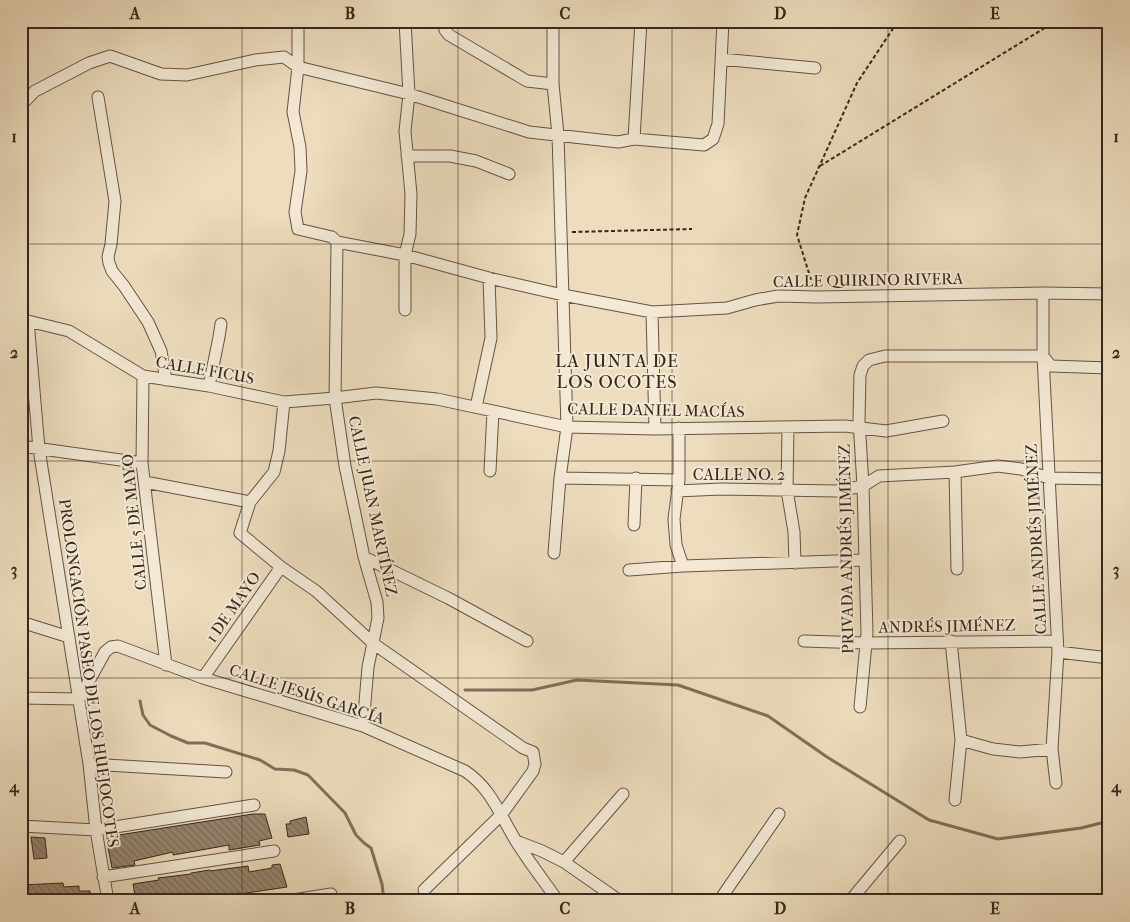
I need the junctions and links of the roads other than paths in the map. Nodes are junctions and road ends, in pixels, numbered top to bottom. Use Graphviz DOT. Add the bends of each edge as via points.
graph roads {
  1 [pos="299,21"];
  2 [pos="405,21"];
  3 [pos="554,21"];
  4 [pos="641,21"];
  5 [pos="723,21"];
  6 [pos="445,30"];
  7 [pos="721,59"];
  8 [pos="298,67"];
  9 [pos="814,68"];
  10 [pos="553,84"];
  11 [pos="409,94"];
  12 [pos="98,97"];
  13 [pos="21,105"];
  14 [pos="558,135"];
  15 [pos="634,139"];
  16 [pos="407,156"];
  17 [pos="509,174"];
  18 [pos="337,242"];
  19 [pos="405,255"];
  20 [pos="489,278"];
  21 [pos="1042,293"];
  22 [pos="1109,294"];
  23 [pos="563,295"];
  24 [pos="404,310"];
  25 [pos="652,312"];
  26 [pos="25,321"];
  27 [pos="221,324"];
  28 [pos="1043,356"];
  29 [pos="1109,368"];
  30 [pos="143,376"];
  31 [pos="166,380"];
  32 [pos="209,386"];
  33 [pos="335,398"];
  34 [pos="284,402"];
  35 [pos="476,408"];
  36 [pos="493,411"];
  37 [pos="943,421"];
  38 [pos="859,424"];
  39 [pos="567,427"];
  40 [pos="788,427"];
  41 [pos="680,428"];
  42 [pos="655,429"];
  43 [pos="21,446"];
  44 [pos="39,449"];
  45 [pos="142,464"];
  46 [pos="490,470"];
  47 [pos="955,472"];
  48 [pos="560,478"];
  49 [pos="636,478"];
  50 [pos="1049,478"];
  51 [pos="1109,479"];
  52 [pos="145,482"];
  53 [pos="678,485"];
  54 [pos="863,486"];
  55 [pos="787,490"];
  56 [pos="250,502"];
  57 [pos="634,525"];
  58 [pos="554,553"];
  59 [pos="364,557"];
  60 [pos="865,560"];
  61 [pos="795,563"];
  62 [pos="683,566"];
  63 [pos="281,567"];
  64 [pos="957,568"];
  65 [pos="629,570"];
  66 [pos="21,622"];
  67 [pos="69,637"];
  68 [pos="527,641"];
  69 [pos="804,641"];
  70 [pos="951,641"];
  71 [pos="866,643"];
  72 [pos="374,644"];
  73 [pos="1058,646"];
  74 [pos="1109,658"];
  75 [pos="166,665"];
  76 [pos="203,678"];
  77 [pos="21,698"];
  78 [pos="78,699"];
  79 [pos="860,707"];
  80 [pos="363,726"];
  81 [pos="961,740"];
  82 [pos="1052,749"];
  83 [pos="89,764"];
  84 [pos="226,772"];
  85 [pos="1056,783"];
  86 [pos="623,794"];
  87 [pos="955,800"];
  88 [pos="254,806"];
  89 [pos="502,814"];
  90 [pos="779,814"];
  91 [pos="21,826"];
  92 [pos="96,830"];
  93 [pos="516,841"];
  94 [pos="900,841"];
  95 [pos="274,851"];
  96 [pos="564,862"];
  97 [pos="103,877"];
  98 [pos="424,890"];
  99 [pos="331,894"];
  100 [pos="557,900"];
  101 [pos="108,901"];
  102 [pos="286,901"];
  103 [pos="620,901"];
  104 [pos="718,901"];
  105 [pos="850,901"];
  1 -- 8 [label="street"];
  2 -- 11 [label="street"];
  3 -- 10 [label="street"];
  4 -- 15 [label="street"];
  5 -- 7 [label="street"];
  6 -- 10 [label="street" via="527,81"];
  7 -- 9 [label="street"];
  7 -- 15 [label="street" via="718,124 713,139 704,145"];
  8 -- 11 [label="street"];
  8 -- 13 [label="street" via="284,57 187,75 161,74 110,56 89,63 35,91"];
  8 -- 18 [label="street" via="293,112 302,171 295,212 298,229 332,237"];
  10 -- 14 [label="street"];
  11 -- 14 [label="street" via="522,130"];
  11 -- 16 [label="street" via="405,131"];
  12 -- 31 [label="street" via="116,201 108,263 148,322 161,351"];
  14 -- 15 [label="street" via="618,142"];
  14 -- 23 [label="street"];
  16 -- 17 [label="street" via="476,160"];
  16 -- 19 [label="street" via="411,194 410,234"];
  18 -- 19 [label="street, CALLE QUIRINO RIVERA"];
  18 -- 33 [label="street, CALLE JUAN MARTÍNEZ"];
  19 -- 20 [label="street, CALLE QUIRINO RIVERA"];
  19 -- 24 [label="street"];
  20 -- 23 [label="street, CALLE QUIRINO RIVERA"];
  20 -- 35 [label="street" via="491,338"];
  21 -- 22 [label="street, CALLE QUIRINO RIVERA"];
  21 -- 25 [label="street, CALLE QUIRINO RIVERA" via="778,296 727,308"];
  21 -- 28 [label="street, CALLE ANDRÉS JIMÉNEZ"];
  23 -- 25 [label="street, CALLE QUIRINO RIVERA"];
  23 -- 39 [label="street"];
  25 -- 42 [label="street"];
  26 -- 30 [label="street, CALLE FICUS" via="69,331"];
  26 -- 44 [label="street, PROLONGACIÓN PASEO DE LOS HUEJOCOTES"];
  27 -- 32 [label="street"];
  28 -- 29 [label="street" via="1051,366"];
  28 -- 38 [label="street" via="885,356 869,360 860,375"];
  28 -- 50 [label="street, CALLE ANDRÉS JIMÉNEZ"];
  30 -- 31 [label="street, CALLE FICUS"];
  30 -- 45 [label="street, CALLE 5 DE MAYO"];
  31 -- 32 [label="street, CALLE FICUS"];
  32 -- 34 [label="street, CALLE FICUS"];
  33 -- 34 [label="street, CALLE FICUS"];
  33 -- 35 [label="street, CALLE DANIEL MACÍAS" via="376,393 437,399"];
  33 -- 59 [label="street, CALLE JUAN MARTÍNEZ"];
  34 -- 56 [label="street, 1 DE MAYO" via="274,472"];
  35 -- 36 [label="street, CALLE DANIEL MACÍAS"];
  36 -- 39 [label="street, CALLE DANIEL MACÍAS"];
  36 -- 46 [label="street"];
  37 -- 38 [label="street, CALLE DANIEL MACÍAS" via="886,432"];
  38 -- 40 [label="street, CALLE DANIEL MACÍAS"];
  38 -- 54 [label="street, PRIVADA ANDRÉS JIMÉNEZ"];
  39 -- 42 [label="street, CALLE DANIEL MACÍAS"];
  39 -- 48 [label="street"];
  40 -- 41 [label="street, CALLE DANIEL MACÍAS"];
  40 -- 55 [label="street"];
  41 -- 42 [label="street, CALLE DANIEL MACÍAS"];
  41 -- 53 [label="street, CALLE NO. 2"];
  43 -- 44 [label="street"];
  44 -- 45 [label="street"];
  44 -- 67 [label="street, PROLONGACIÓN PASEO DE LOS HUEJOCOTES"];
  45 -- 52 [label="street, CALLE 5 DE MAYO"];
  47 -- 50 [label="street" via="998,466"];
  47 -- 54 [label="street" via="879,476"];
  47 -- 64 [label="street"];
  48 -- 49 [label="street"];
  48 -- 58 [label="street"];
  49 -- 53 [label="street"];
  49 -- 57 [label="street"];
  50 -- 51 [label="street"];
  50 -- 73 [label="street, CALLE ANDRÉS JIMÉNEZ"];
  52 -- 56 [label="street"];
  52 -- 75 [label="street, CALLE 5 DE MAYO"];
  53 -- 55 [label="street, CALLE NO. 2"];
  53 -- 62 [label="street" via="674,519 676,545"];
  54 -- 55 [label="street, CALLE NO. 2" via="837,491"];
  54 -- 60 [label="street, PRIVADA ANDRÉS JIMÉNEZ"];
  55 -- 61 [label="street"];
  56 -- 63 [label="street, 1 DE MAYO" via="240,533"];
  59 -- 68 [label="street"];
  59 -- 72 [label="street, CALLE JUAN MARTÍNEZ" via="377,602"];
  60 -- 61 [label="street"];
  60 -- 71 [label="street, PRIVADA ANDRÉS JIMÉNEZ"];
  61 -- 62 [label="street"];
  62 -- 65 [label="street"];
  63 -- 72 [label="street" via="316,591"];
  63 -- 76 [label="street, 1 DE MAYO"];
  66 -- 67 [label="street"];
  67 -- 78 [label="street, PROLONGACIÓN PASEO DE LOS HUEJOCOTES"];
  69 -- 71 [label="street, ANDRÉS JIMÉNEZ"];
  70 -- 71 [label="street, ANDRÉS JIMÉNEZ"];
  70 -- 73 [label="street, ANDRÉS JIMÉNEZ"];
  70 -- 81 [label="street"];
  71 -- 79 [label="street, PRIVADA ANDRÉS JIMÉNEZ"];
  72 -- 80 [label="street, CALLE JUAN MARTÍNEZ" via="368,667"];
  72 -- 89 [label="street" via="533,752 533,771"];
  73 -- 74 [label="street"];
  73 -- 82 [label="street, CALLE ANDRÉS JIMÉNEZ"];
  75 -- 76 [label="street, CALLE JESÚS GARCÍA"];
  75 -- 78 [label="street, CALLE JESÚS GARCÍA" via="118,646 111,647"];
  76 -- 80 [label="street, CALLE JESÚS GARCÍA"];
  77 -- 78 [label="street"];
  78 -- 83 [label="street, PROLONGACIÓN PASEO DE LOS HUEJOCOTES"];
  80 -- 89 [label="street, CALLE JESÚS GARCÍA" via="475,777"];
  81 -- 82 [label="street" via="1020,752"];
  81 -- 87 [label="street"];
  82 -- 85 [label="street, CALLE ANDRÉS JIMÉNEZ"];
  83 -- 84 [label="street"];
  83 -- 92 [label="street, PROLONGACIÓN PASEO DE LOS HUEJOCOTES"];
  86 -- 96 [label="street"];
  88 -- 92 [label="street"];
  89 -- 93 [label="street, CALLE JESÚS GARCÍA"];
  89 -- 98 [label="street"];
  90 -- 104 [label="street"];
  91 -- 92 [label="street"];
  92 -- 97 [label="street, PROLONGACIÓN PASEO DE LOS HUEJOCOTES"];
  93 -- 96 [label="street"];
  93 -- 100 [label="street, CALLE JESÚS GARCÍA"];
  94 -- 105 [label="street"];
  95 -- 97 [label="street"];
  96 -- 103 [label="street"];
  97 -- 101 [label="street, PROLONGACIÓN PASEO DE LOS HUEJOCOTES"];
  99 -- 102 [label="street"];
}
